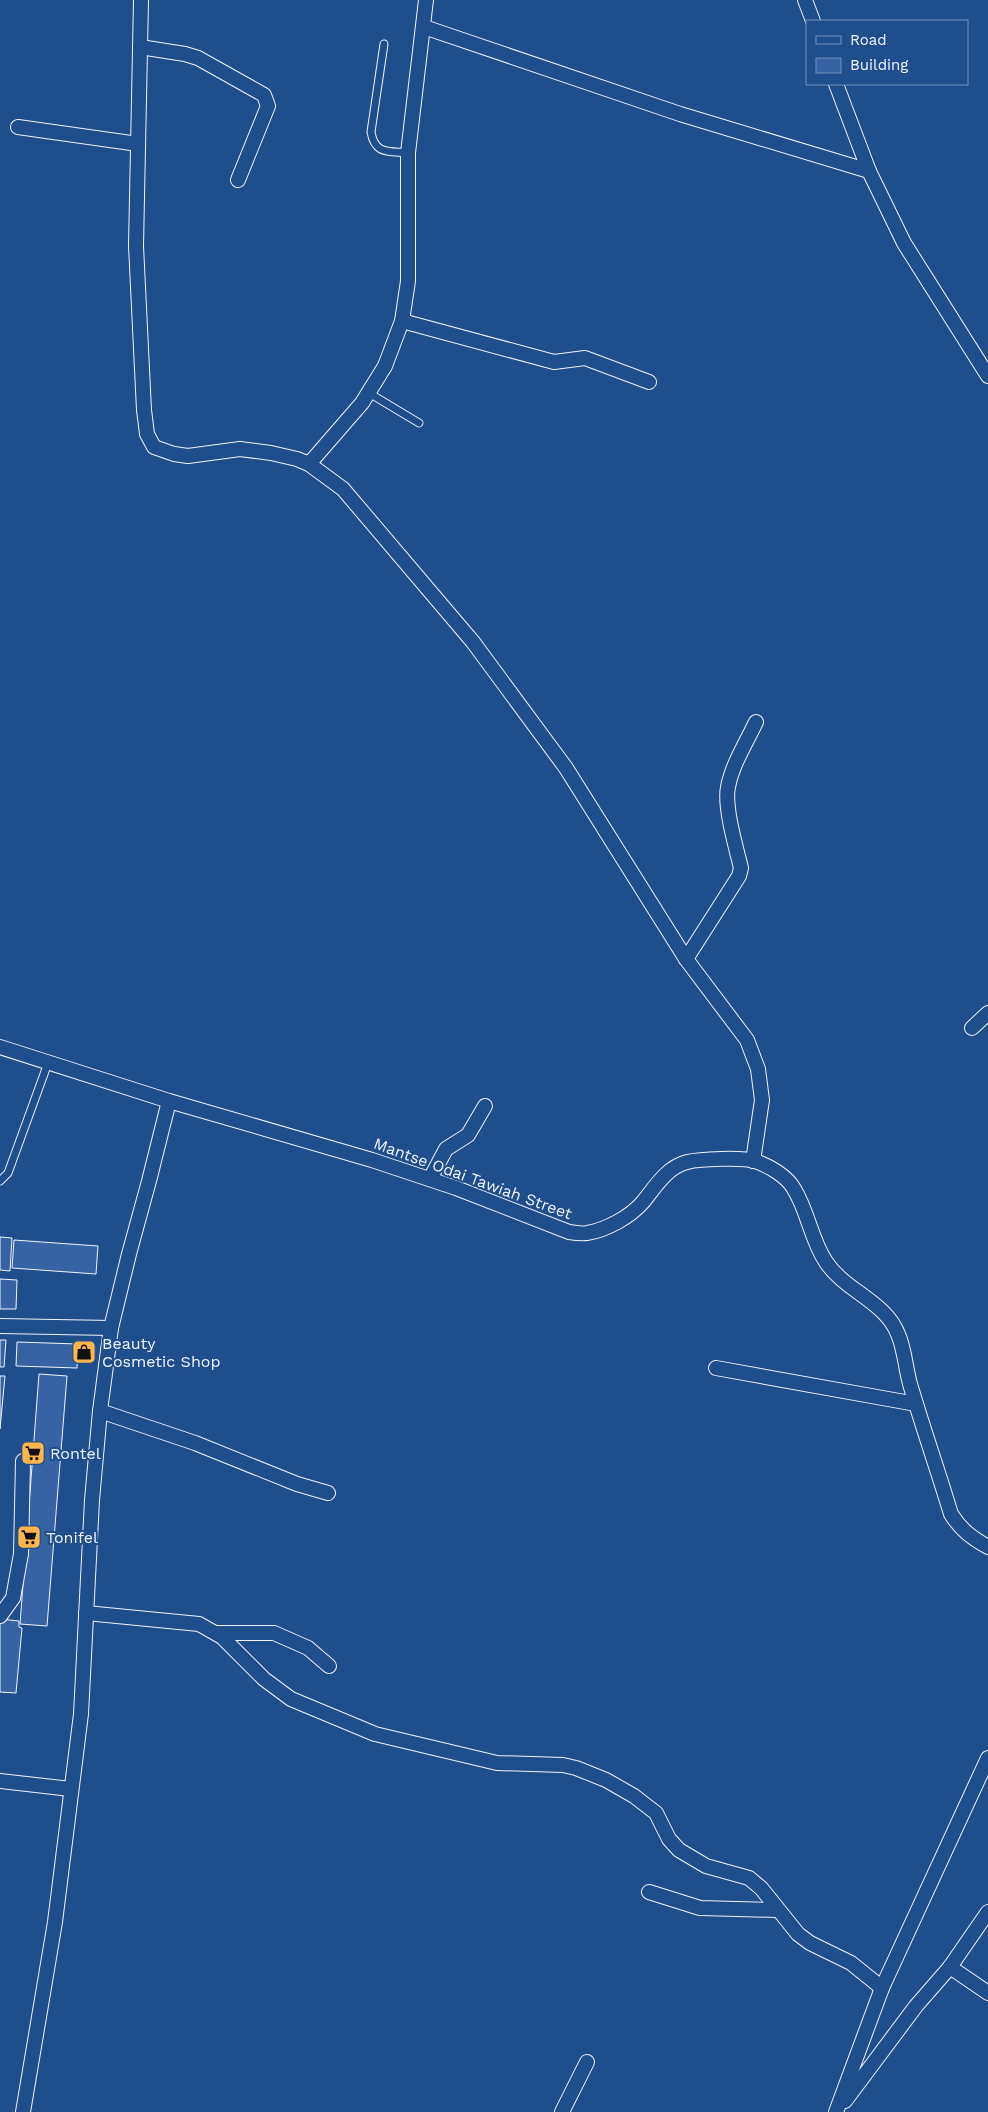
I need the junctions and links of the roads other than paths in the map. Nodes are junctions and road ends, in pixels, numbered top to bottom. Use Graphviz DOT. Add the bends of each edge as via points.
graph roads {
  1 [pos="141,0"];
  2 [pos="426,0"];
  3 [pos="805,0"];
  4 [pos="813,20"];
  5 [pos="424,28"];
  6 [pos="384,44"];
  7 [pos="140,47"];
  8 [pos="836,85"];
  9 [pos="18,127"];
  10 [pos="138,144"];
  11 [pos="408,152"];
  12 [pos="869,170"];
  13 [pos="238,180"];
  14 [pos="402,321"];
  15 [pos="988,376"];
  16 [pos="649,382"];
  17 [pos="369,392"];
  18 [pos="419,423"];
  19 [pos="309,464"];
  20 [pos="756,722"];
  21 [pos="686,959"];
  22 [pos="988,1013"];
  23 [pos="972,1028"];
  24 [pos="0,1047"];
  25 [pos="48,1063"];
  26 [pos="169,1101"];
  27 [pos="485,1106"];
  28 [pos="753,1160"];
  29 [pos="430,1179"];
  30 [pos="0,1181"];
  31 [pos="0,1326"];
  32 [pos="112,1328"];
  33 [pos="716,1368"];
  34 [pos="916,1404"];
  35 [pos="100,1411"];
  36 [pos="23,1462"];
  37 [pos="328,1493"];
  38 [pos="988,1547"];
  39 [pos="86,1613"];
  40 [pos="0,1616"];
  41 [pos="216,1633"];
  42 [pos="329,1666"];
  43 [pos="988,1758"];
  44 [pos="0,1781"];
  45 [pos="72,1789"];
  46 [pos="649,1892"];
  47 [pos="777,1910"];
  48 [pos="986,1919"];
  49 [pos="950,1967"];
  50 [pos="882,1988"];
  51 [pos="988,1993"];
  52 [pos="587,2062"];
  53 [pos="23,2112"];
  54 [pos="562,2112"];
  55 [pos="836,2112"];
  1 -- 7 [label="street"];
  2 -- 5 [label="street"];
  3 -- 4 [label="street"];
  5 -- 11 [label="street"];
  5 -- 12 [label="street" via="680,114"];
  6 -- 11 [label="lane" via="371,132 373,143 380,150"];
  7 -- 10 [label="street"];
  7 -- 13 [label="street" via="198,58 264,95 268,106"];
  8 -- 12 [label="street"];
  9 -- 10 [label="street"];
  10 -- 19 [label="street" via="136,246 144,410 154,447 188,456 240,449 271,453"];
  11 -- 14 [label="street" via="408,281"];
  12 -- 15 [label="street" via="904,243"];
  14 -- 16 [label="street" via="554,362 585,358"];
  14 -- 17 [label="street" via="385,366"];
  17 -- 18 [label="lane"];
  17 -- 19 [label="street"];
  19 -- 21 [label="street" via="343,489 478,650 566,768"];
  20 -- 21 [label="street" via="728,787 729,811 741,868 739,876"];
  21 -- 28 [label="street" via="747,1040 758,1069 762,1100"];
  22 -- 23 [label="street"];
  24 -- 25 [label="street, Mantse Odai Tawiah Street"];
  25 -- 26 [label="street, Mantse Odai Tawiah Street"];
  25 -- 30 [label="lane" via="8,1173"];
  26 -- 29 [label="street, Mantse Odai Tawiah Street"];
  26 -- 32 [label="street"];
  27 -- 29 [label="street" via="468,1135 446,1148"];
  28 -- 29 [label="street, Mantse Odai Tawiah Street" via="685,1162 670,1171 641,1204 622,1218 586,1234 551,1226"];
  28 -- 34 [label="street, Mantse Odai Tawiah Street" via="789,1180 830,1268 894,1325"];
  31 -- 32 [label="street"];
  32 -- 35 [label="street"];
  33 -- 34 [label="street"];
  34 -- 38 [label="street, Mantse Odai Tawiah Street" via="951,1514 960,1528"];
  35 -- 37 [label="street"];
  35 -- 39 [label="street"];
  36 -- 40 [label="street" via="21,1554 13,1598"];
  39 -- 41 [label="street" via="199,1624"];
  39 -- 45 [label="street" via="81,1714"];
  41 -- 42 [label="street" via="274,1633 308,1648"];
  41 -- 47 [label="street" via="264,1679 291,1699 375,1734 497,1763 563,1765 606,1780 656,1813 679,1850 706,1866 749,1878"];
  43 -- 50 [label="street"];
  44 -- 45 [label="street"];
  45 -- 53 [label="street" via="55,1922"];
  46 -- 47 [label="street" via="700,1908"];
  47 -- 50 [label="street" via="804,1939 851,1963"];
  48 -- 49 [label="street"];
  49 -- 51 [label="street"];
  49 -- 55 [label="street" via="916,2006"];
  50 -- 55 [label="street"];
  52 -- 54 [label="street"];
}
